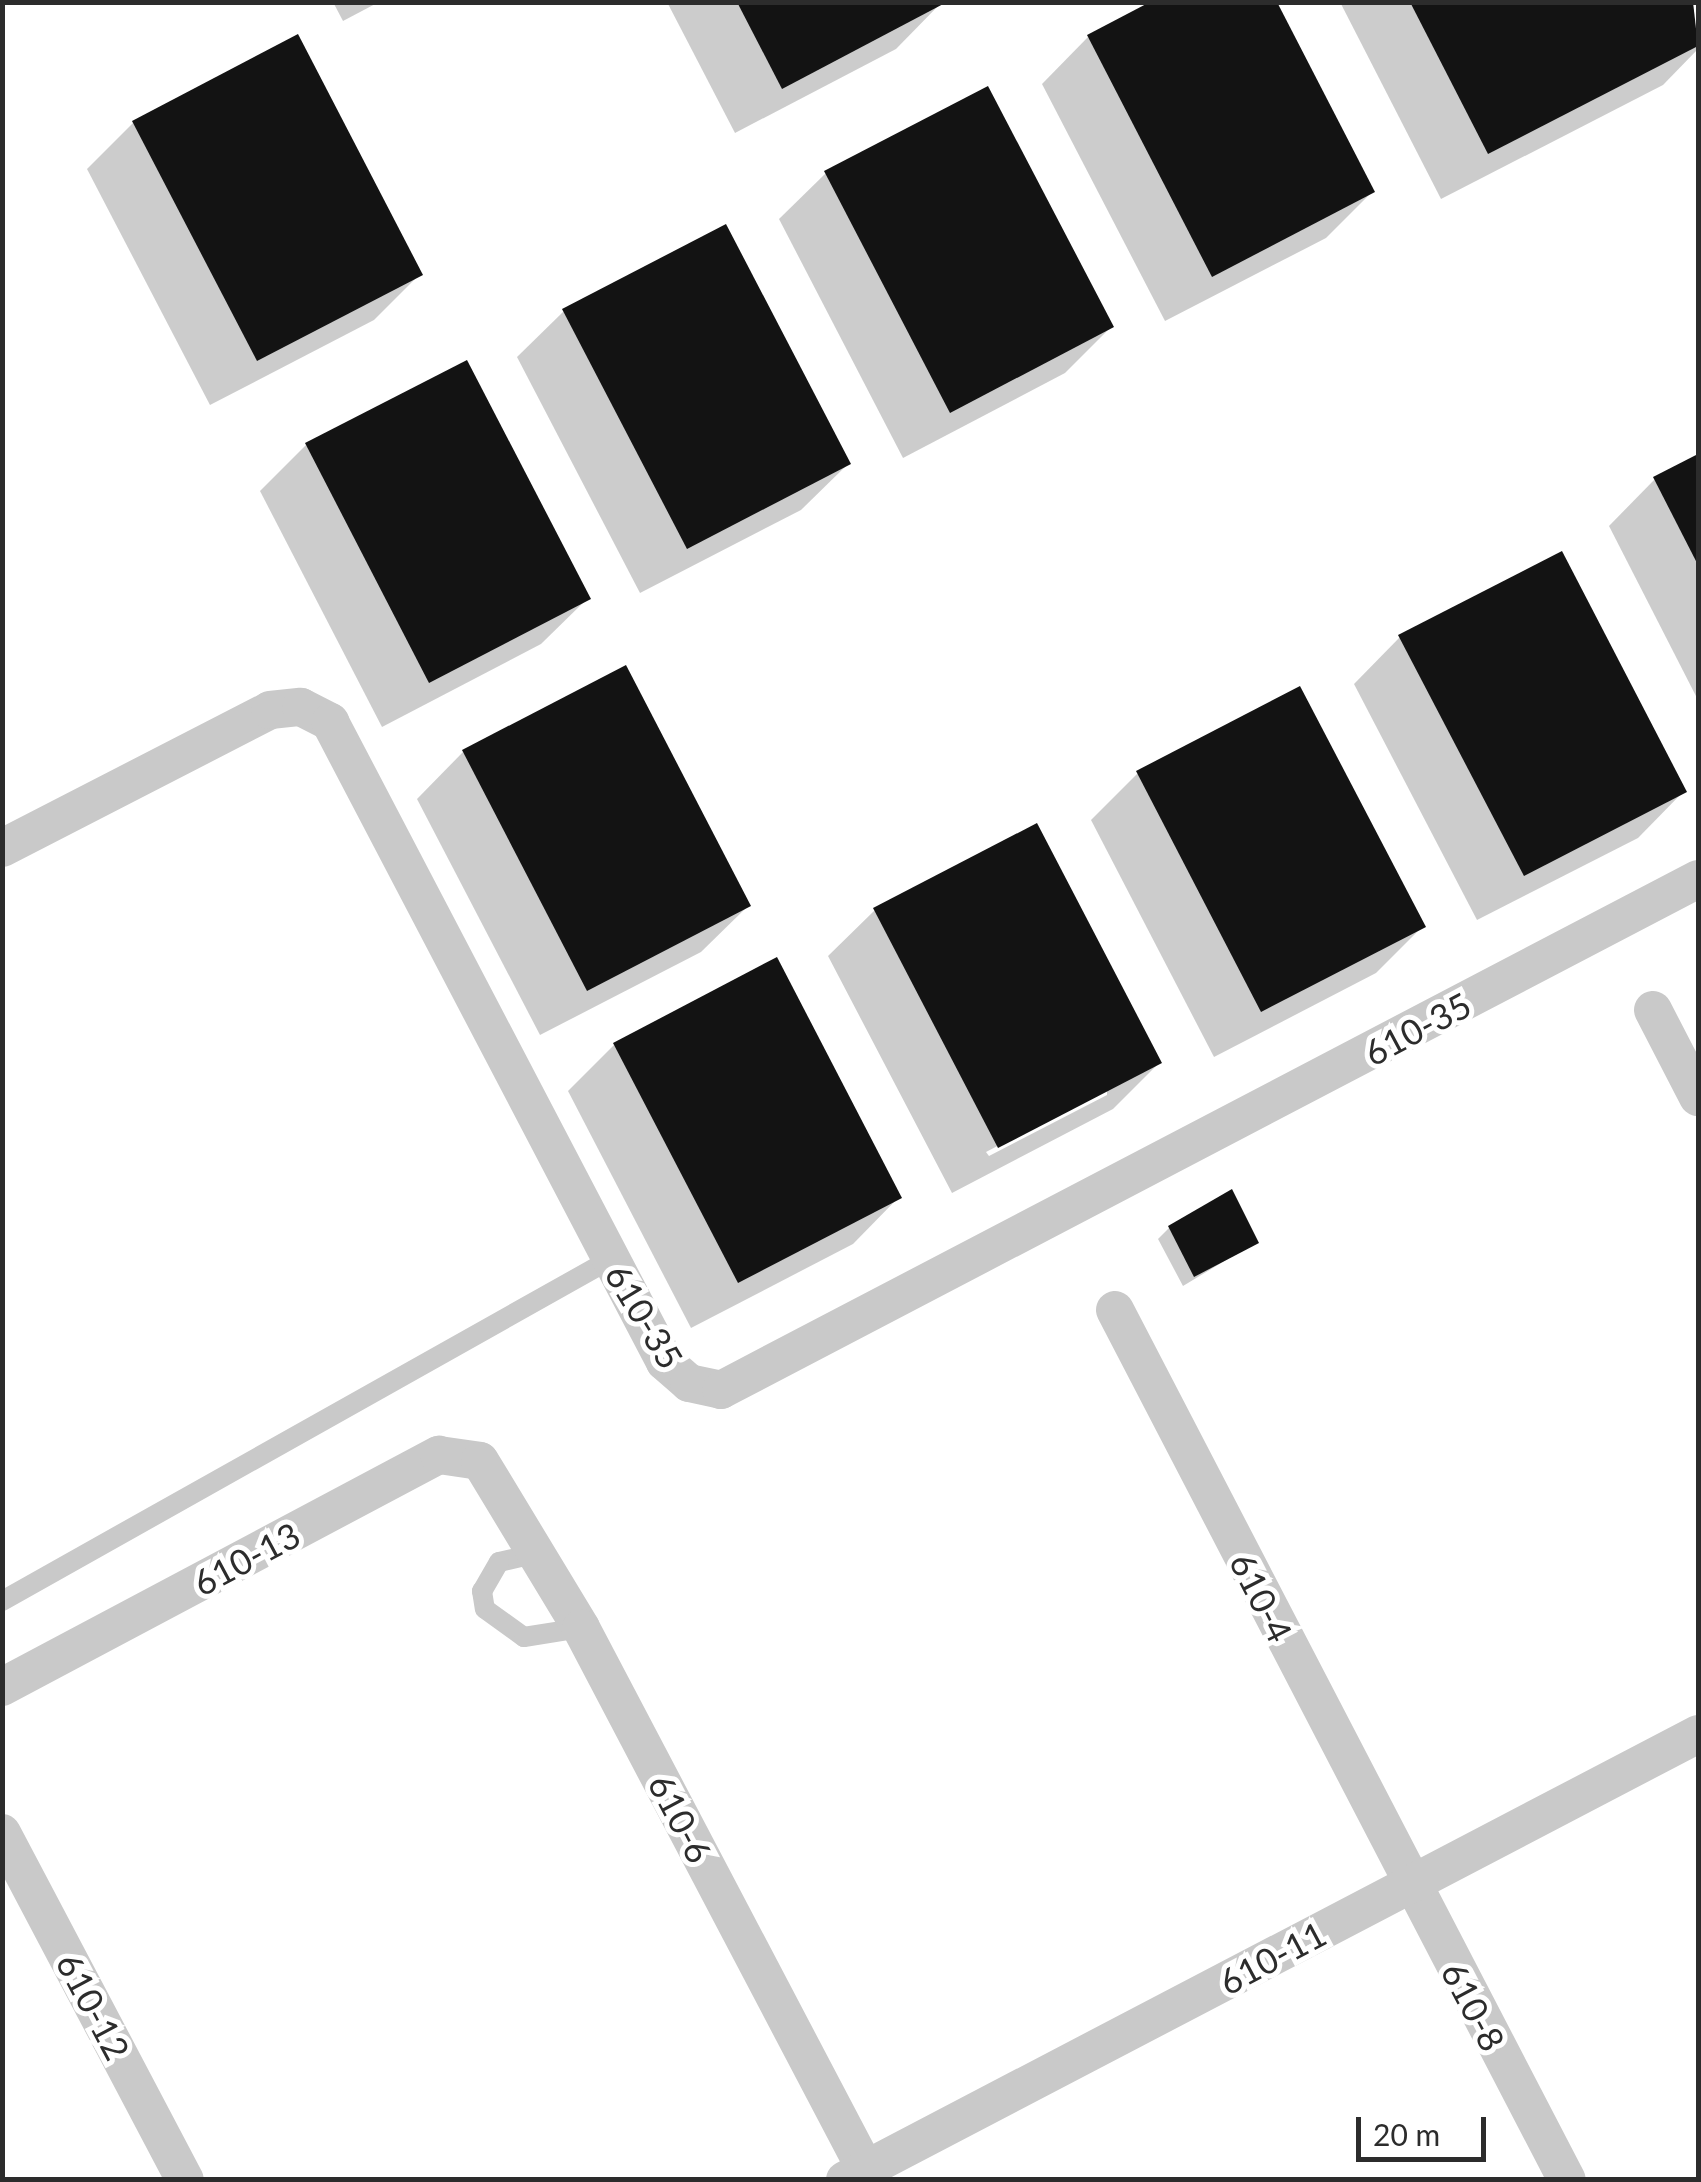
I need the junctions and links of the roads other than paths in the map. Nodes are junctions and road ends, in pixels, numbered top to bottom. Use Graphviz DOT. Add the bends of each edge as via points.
graph roads {
  1 [pos="2,848"];
  2 [pos="1698,879"];
  3 [pos="1653,1010"];
  4 [pos="1698,1097"];
  5 [pos="612,1260"];
  6 [pos="1115,1310"];
  7 [pos="492,1470"];
  8 [pos="538,1552"];
  9 [pos="2,1601"];
  10 [pos="580,1628"];
  11 [pos="2,1687"];
  12 [pos="1698,1734"];
  13 [pos="2,1833"];
  14 [pos="1410,1885"];
  15 [pos="860,2176"];
  16 [pos="184,2180"];
  17 [pos="1567,2180"];
  1 -- 5 [label="street, 610-35" via="270,710 317,712"];
  2 -- 5 [label="street, 610-35" via="736,1388 704,1389 676,1374"];
  3 -- 4 [label="street"];
  5 -- 9 [label="lane"];
  6 -- 14 [label="street, 610-4"];
  7 -- 8 [label="street, 610-6"];
  7 -- 11 [label="street, 610-13" via="468,1456 440,1455"];
  8 -- 10 [label="street, 610-6"];
  8 -- 10 [label="lane" via="511,1555 487,1574 485,1609 524,1636"];
  10 -- 15 [label="street, 610-6"];
  12 -- 14 [label="street, 610-11"];
  13 -- 16 [label="street, 610-12"];
  14 -- 15 [label="street, 610-11"];
  14 -- 17 [label="street, 610-8"];
}
